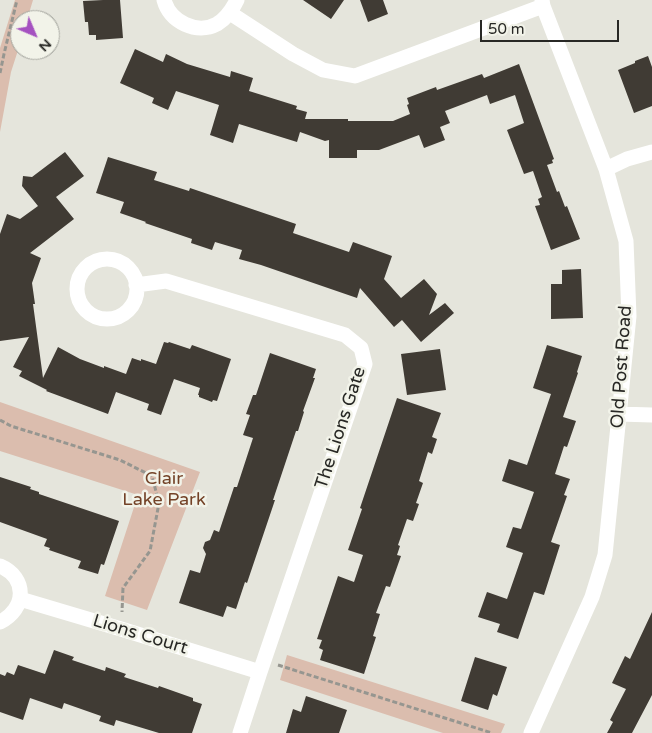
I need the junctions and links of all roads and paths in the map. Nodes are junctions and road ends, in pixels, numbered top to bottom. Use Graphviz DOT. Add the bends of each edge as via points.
graph roads {
  1 [pos="17,0"];
  2 [pos="164,0"];
  3 [pos="542,3"];
  4 [pos="233,7"];
  5 [pos="2,54"];
  6 [pos="0,73"];
  7 [pos="652,152"];
  8 [pos="606,169"];
  9 [pos="136,285"];
  10 [pos="619,414"];
  11 [pos="652,415"];
  12 [pos="0,420"];
  13 [pos="0,566"];
  14 [pos="20,599"];
  15 [pos="0,622"];
  16 [pos="121,629"];
  17 [pos="275,664"];
  18 [pos="260,672"];
  19 [pos="240,733"];
  20 [pos="492,733"];
  21 [pos="531,733"];
  1 -- 5 [label="path"];
  2 -- 4 [label="street" via="173,16 191,27 217,24"];
  3 -- 4 [label="street" via="355,76 322,70 293,54"];
  3 -- 8 [label="street, Old Post Road"];
  5 -- 6 [label="path"];
  7 -- 8 [label="street"];
  8 -- 10 [label="street, Old Post Road" via="626,241 629,316"];
  9 -- 18 [label="street, The Lions Gate" via="166,281 345,335 361,348 365,364"];
  10 -- 11 [label="street"];
  10 -- 21 [label="street, Old Post Road" via="605,554 592,597"];
  12 -- 16 [label="path" via="120,460 152,476 159,503 150,551 124,588"];
  13 -- 14 [label="street" via="16,578"];
  14 -- 15 [label="street" via="17,608"];
  14 -- 16 [label="street, Lions Court"];
  16 -- 18 [label="street, Lions Court"];
  17 -- 20 [label="path"];
  18 -- 19 [label="street, The Lions Gate"];
}
